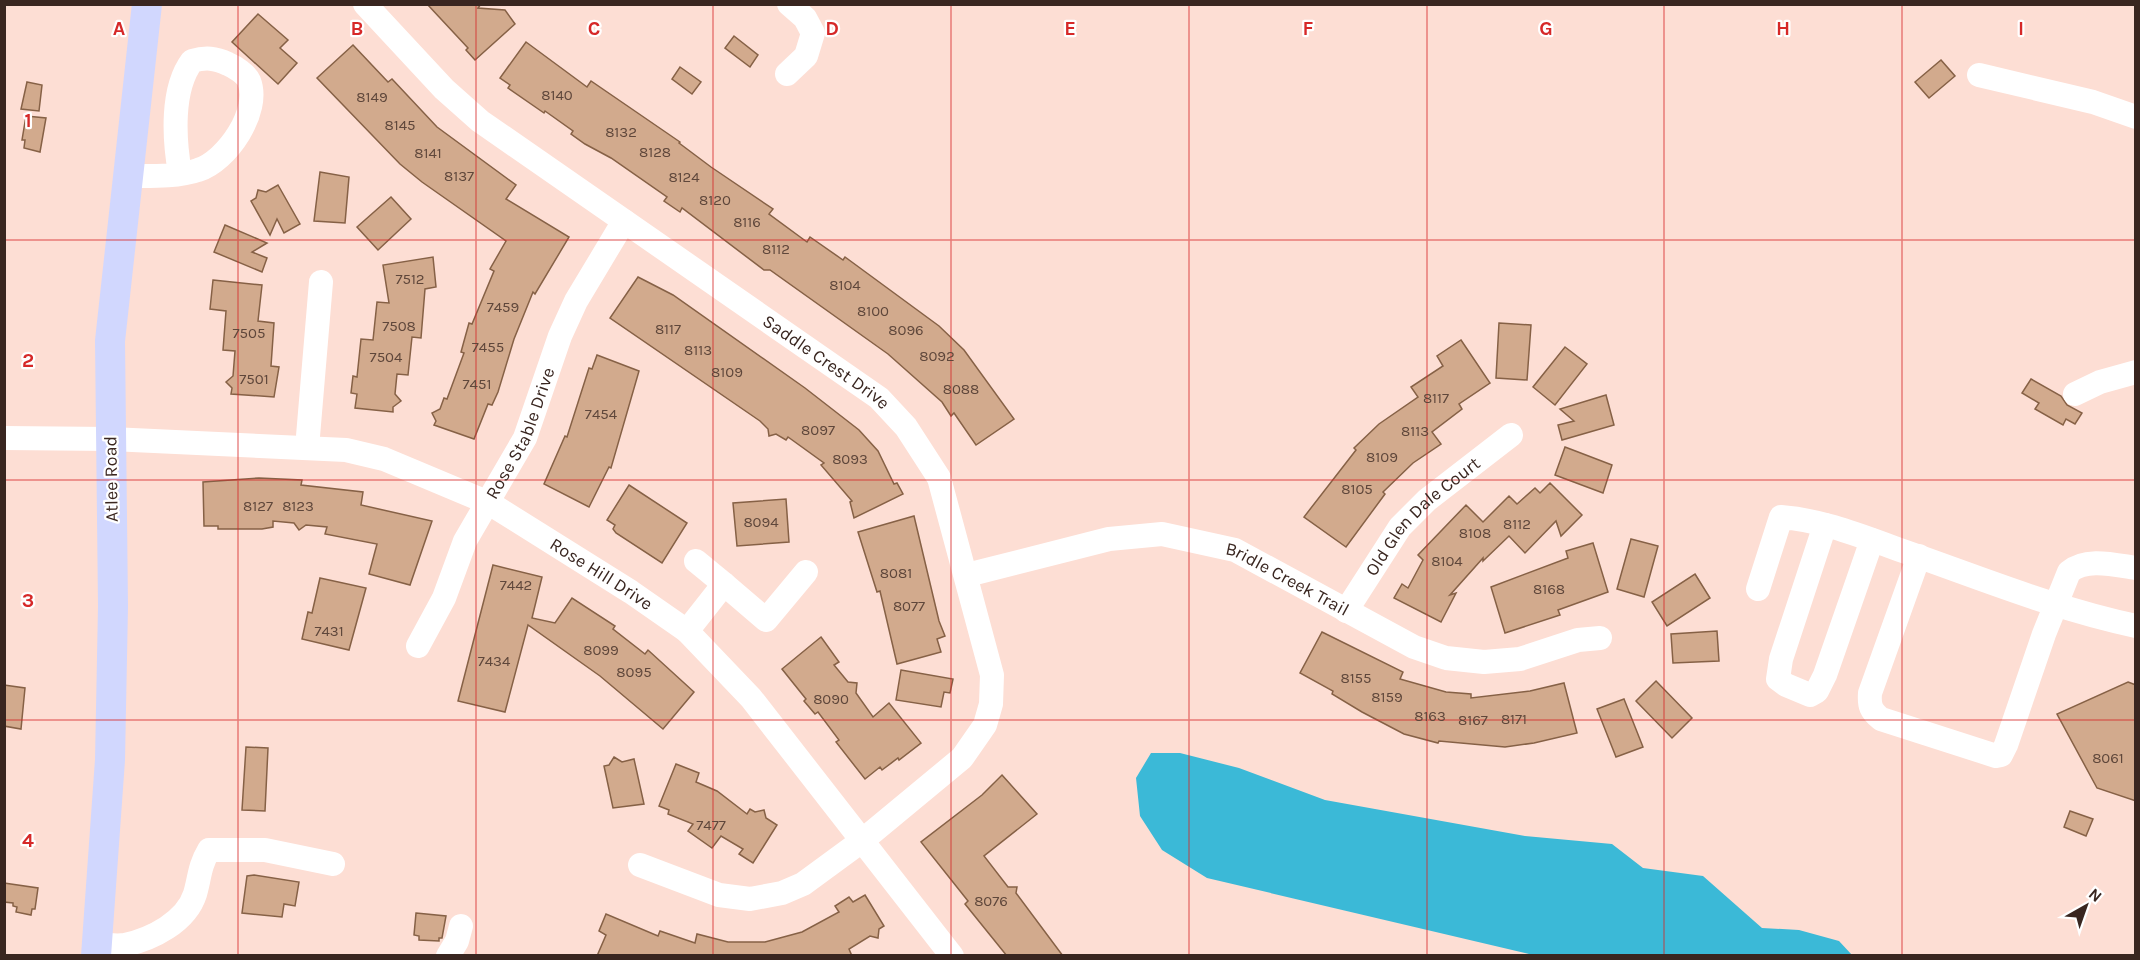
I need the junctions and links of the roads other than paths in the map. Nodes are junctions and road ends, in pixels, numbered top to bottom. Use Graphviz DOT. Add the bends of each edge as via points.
graph roads {
  1 [pos="147,4"];
  2 [pos="365,4"];
  3 [pos="789,4"];
  4 [pos="786,74"];
  5 [pos="1979,75"];
  6 [pos="2136,117"];
  7 [pos="180,173"];
  8 [pos="129,176"];
  9 [pos="624,221"];
  10 [pos="321,282"];
  11 [pos="2136,372"];
  12 [pos="2074,394"];
  13 [pos="1511,435"];
  14 [pos="4,438"];
  15 [pos="111,439"];
  16 [pos="308,448"];
  17 [pos="489,503"];
  18 [pos="1825,525"];
  19 [pos="1872,540"];
  20 [pos="1919,556"];
  21 [pos="696,561"];
  22 [pos="2136,568"];
  23 [pos="806,572"];
  24 [pos="967,574"];
  25 [pos="724,584"];
  26 [pos="1758,589"];
  27 [pos="2055,606"];
  28 [pos="1346,611"];
  29 [pos="2136,626"];
  30 [pos="687,631"];
  31 [pos="1600,638"];
  32 [pos="418,646"];
  33 [pos="863,840"];
  34 [pos="333,864"];
  35 [pos="640,865"];
  36 [pos="461,926"];
  37 [pos="97,950"];
  38 [pos="448,956"];
  39 [pos="952,956"];
  1 -- 8 [label="main road, Atlee Road"];
  2 -- 9 [label="street, Saddle Crest Drive" via="444,89 480,121"];
  3 -- 4 [label="street" via="805,18 813,33 806,56"];
  5 -- 6 [label="street" via="2048,90"];
  7 -- 7 [label="street" via="199,170 217,159 236,141 248,110 252,92 249,79 218,59 192,61 184,72 176,152"];
  7 -- 8 [label="street"];
  8 -- 15 [label="main road, Atlee Road" via="110,341"];
  9 -- 17 [label="street, Rose Stable Drive" via="576,302 560,336 525,438"];
  9 -- 24 [label="street, Saddle Crest Drive" via="879,398 906,427 939,478"];
  10 -- 16 [label="street"];
  11 -- 12 [label="street"];
  13 -- 28 [label="street, Old Glen Dale Court" via="1427,500 1400,527"];
  14 -- 15 [label="street, Rose Hill Drive"];
  15 -- 16 [label="street, Rose Hill Drive"];
  15 -- 37 [label="main road, Atlee Road" via="110,760"];
  16 -- 17 [label="street, Rose Hill Drive" via="346,450 384,459"];
  17 -- 30 [label="street, Rose Hill Drive"];
  17 -- 32 [label="street, Rose Stable Drive" via="465,541 444,598"];
  18 -- 19 [label="street"];
  18 -- 19 [label="street" via="1778,679 1810,695 1817,691 1825,675"];
  18 -- 26 [label="street" via="1781,517"];
  19 -- 20 [label="street"];
  20 -- 27 [label="street"];
  20 -- 27 [label="street" via="1870,693 1869,705 1881,719 1976,751 2001,755"];
  21 -- 25 [label="street"];
  22 -- 27 [label="street" via="2101,563 2075,566"];
  23 -- 25 [label="street" via="766,620"];
  24 -- 28 [label="street, Bridle Creek Trail" via="1109,539 1162,534 1235,550"];
  24 -- 33 [label="street, Saddle Crest Drive" via="992,675 991,704 985,725 962,758"];
  25 -- 30 [label="street"];
  27 -- 29 [label="street"];
  28 -- 31 [label="street, Bridle Creek Trail" via="1414,647 1446,658 1484,662 1520,659 1578,640"];
  30 -- 33 [label="street, Rose Hill Drive" via="752,698"];
  33 -- 35 [label="street, Saddle Crest Drive" via="803,884 750,899 719,895"];
  33 -- 39 [label="street, Rose Hill Drive"];
  34 -- 37 [label="street" via="265,850 209,850 199,867 194,896 182,916 158,934"];
  36 -- 38 [label="street"];
}
